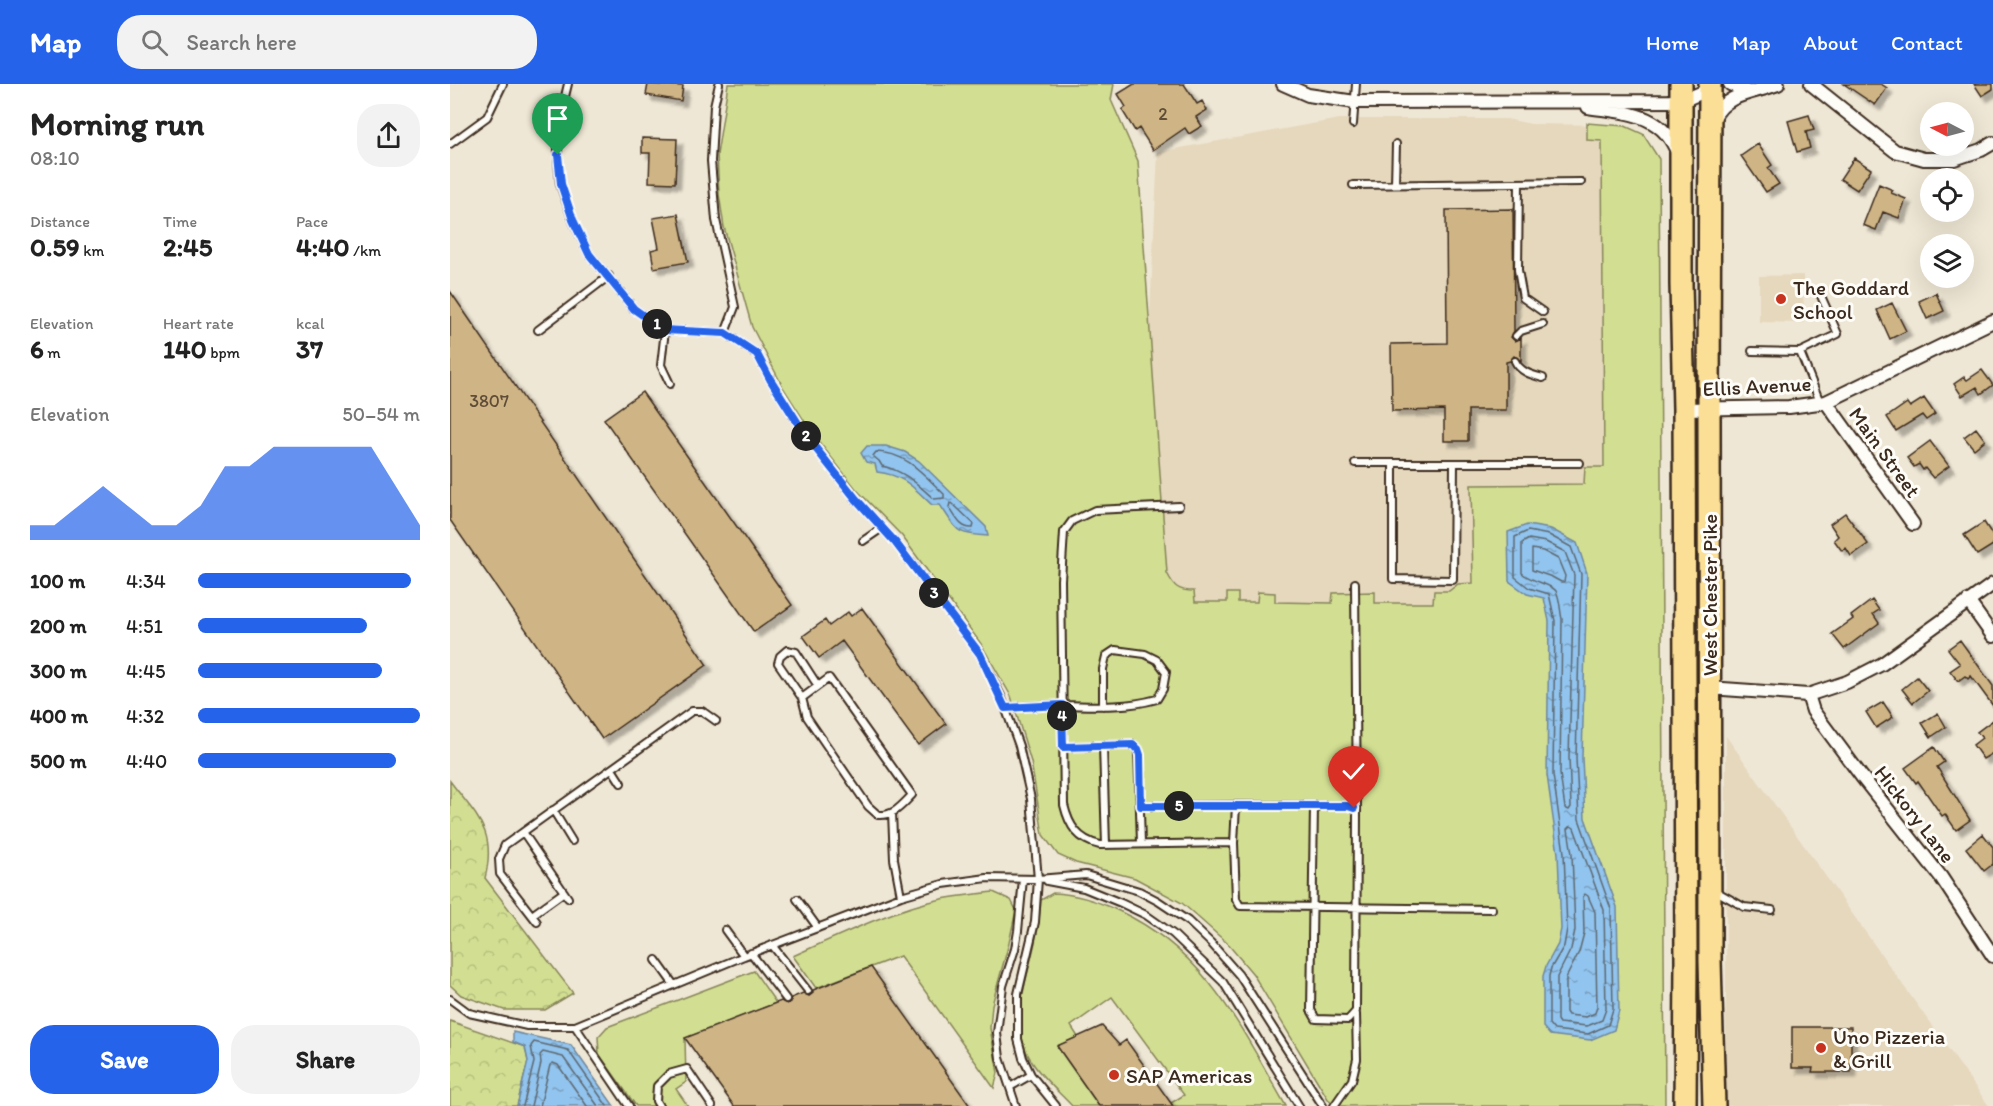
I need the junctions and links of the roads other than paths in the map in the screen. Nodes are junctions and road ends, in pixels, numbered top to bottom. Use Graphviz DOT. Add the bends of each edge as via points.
graph roads {
  1 [pos="503,84"];
  2 [pos="567,84"];
  3 [pos="719,84"];
  4 [pos="1283,84"];
  5 [pos="1356,84"];
  6 [pos="1778,84"];
  7 [pos="1811,84"];
  8 [pos="1717,86"];
  9 [pos="1679,89"];
  10 [pos="1748,92"];
  11 [pos="1545,101"];
  12 [pos="1355,102"];
  13 [pos="1711,123"];
  14 [pos="1353,124"];
  15 [pos="1993,142"];
  16 [pos="450,144"];
  17 [pos="1396,144"];
  18 [pos="1681,169"];
  19 [pos="1581,182"];
  20 [pos="1519,183"];
  21 [pos="1395,184"];
  22 [pos="1353,185"];
  23 [pos="609,276"];
  24 [pos="1821,296"];
  25 [pos="1543,312"];
  26 [pos="1993,321"];
  27 [pos="1543,324"];
  28 [pos="538,330"];
  29 [pos="664,330"];
  30 [pos="725,333"];
  31 [pos="1516,336"];
  32 [pos="1752,351"];
  33 [pos="1800,352"];
  34 [pos="1515,362"];
  35 [pos="1543,378"];
  36 [pos="670,384"];
  37 [pos="1823,402"];
  38 [pos="1709,408"];
  39 [pos="1684,409"];
  40 [pos="1355,463"];
  41 [pos="1393,463"];
  42 [pos="1454,463"];
  43 [pos="1580,463"];
  44 [pos="1179,506"];
  45 [pos="1913,524"];
  46 [pos="882,528"];
  47 [pos="863,541"];
  48 [pos="1355,583"];
  49 [pos="1993,584"];
  50 [pos="1968,601"];
  51 [pos="1993,636"];
  52 [pos="818,686"];
  53 [pos="1709,688"];
  54 [pos="1808,695"];
  55 [pos="802,698"];
  56 [pos="1062,705"];
  57 [pos="1103,706"];
  58 [pos="1005,708"];
  59 [pos="717,721"];
  60 [pos="1103,746"];
  61 [pos="1063,747"];
  62 [pos="612,769"];
  63 [pos="621,783"];
  64 [pos="1236,805"];
  65 [pos="1141,806"];
  66 [pos="1314,806"];
  67 [pos="553,810"];
  68 [pos="1357,812"];
  69 [pos="892,813"];
  70 [pos="523,832"];
  71 [pos="572,841"];
  72 [pos="1142,843"];
  73 [pos="1234,843"];
  74 [pos="1106,845"];
  75 [pos="1023,879"];
  76 [pos="1038,879"];
  77 [pos="1710,887"];
  78 [pos="902,896"];
  79 [pos="797,899"];
  80 [pos="1314,908"];
  81 [pos="1356,908"];
  82 [pos="1492,909"];
  83 [pos="1772,910"];
  84 [pos="532,915"];
  85 [pos="537,922"];
  86 [pos="818,928"];
  87 [pos="726,930"];
  88 [pos="772,945"];
  89 [pos="748,954"];
  90 [pos="1993,956"];
  91 [pos="656,960"];
  92 [pos="674,985"];
  93 [pos="808,992"];
  94 [pos="450,999"];
  95 [pos="786,999"];
  96 [pos="1356,1011"];
  97 [pos="575,1026"];
  98 [pos="1031,1075"];
  99 [pos="1010,1087"];
  100 [pos="629,1106"];
  101 [pos="659,1106"];
  102 [pos="712,1106"];
  103 [pos="1016,1106"];
  104 [pos="1056,1106"];
  105 [pos="1299,1106"];
  106 [pos="1323,1106"];
  107 [pos="1334,1106"];
  108 [pos="1685,1106"];
  109 [pos="1714,1106"];
  1 -- 16 [label="lane" via="487,117"];
  2 -- 23 [label="lane" via="558,125 561,184 589,254"];
  3 -- 30 [label="lane" via="711,161 716,220 735,307"];
  4 -- 12 [label="street" via="1308,95"];
  5 -- 12 [label="lane"];
  6 -- 10 [label="street"];
  7 -- 15 [label="street" via="1895,151 1924,159 1954,159"];
  8 -- 9 [label="street"];
  8 -- 10 [label="street"];
  8 -- 13 [label="highway, West Chester Pike"];
  9 -- 11 [label="street"];
  9 -- 18 [label="highway, West Chester Pike"];
  10 -- 13 [label="street" via="1719,106"];
  11 -- 12 [label="street"];
  11 -- 18 [label="street" via="1650,119 1678,152"];
  12 -- 14 [label="lane"];
  13 -- 38 [label="highway, West Chester Pike"];
  17 -- 21 [label="lane"];
  18 -- 39 [label="highway, West Chester Pike"];
  19 -- 20 [label="lane"];
  20 -- 21 [label="lane"];
  20 -- 25 [label="lane" via="1518,270 1523,298"];
  21 -- 22 [label="lane"];
  23 -- 28 [label="lane"];
  23 -- 29 [label="lane" via="634,309"];
  24 -- 33 [label="lane" via="1838,334"];
  26 -- 37 [label="street, Ellis Avenue"];
  27 -- 31 [label="lane"];
  29 -- 30 [label="lane"];
  29 -- 36 [label="lane" via="661,365"];
  30 -- 46 [label="lane" via="757,354 806,436"];
  32 -- 33 [label="lane"];
  33 -- 37 [label="lane"];
  34 -- 35 [label="lane" via="1530,375"];
  37 -- 38 [label="street, Ellis Avenue" via="1789,407"];
  37 -- 45 [label="street, Main Street"];
  38 -- 39 [label="street, Ellis Avenue"];
  38 -- 53 [label="highway, West Chester Pike"];
  39 -- 108 [label="highway, West Chester Pike"];
  40 -- 41 [label="lane"];
  41 -- 42 [label="lane"];
  41 -- 42 [label="lane" via="1393,579 1453,580"];
  42 -- 43 [label="lane"];
  44 -- 56 [label="lane" via="1095,510 1072,521 1064,532"];
  46 -- 47 [label="lane"];
  46 -- 58 [label="lane" via="980,654"];
  48 -- 68 [label="lane"];
  49 -- 50 [label="street"];
  50 -- 51 [label="street"];
  50 -- 54 [label="street" via="1882,664 1847,682"];
  52 -- 55 [label="lane"];
  52 -- 55 [label="lane" via="796,652 787,650 778,663"];
  52 -- 69 [label="lane" via="829,678 912,795"];
  53 -- 54 [label="street"];
  53 -- 77 [label="highway, West Chester Pike"];
  54 -- 90 [label="street, Hickory Lane" via="1813,711 1941,878"];
  55 -- 69 [label="lane" via="807,717 868,806 878,815"];
  56 -- 57 [label="lane"];
  56 -- 58 [label="lane"];
  56 -- 61 [label="lane"];
  57 -- 57 [label="lane" via="1103,669 1106,656 1115,650 1145,654 1157,660 1166,672 1157,699"];
  58 -- 76 [label="lane" via="1030,799"];
  59 -- 62 [label="lane" via="702,711 692,711"];
  60 -- 61 [label="lane"];
  60 -- 65 [label="lane" via="1133,745 1138,749"];
  60 -- 74 [label="lane"];
  61 -- 74 [label="lane" via="1067,820 1088,842"];
  62 -- 63 [label="lane"];
  62 -- 67 [label="lane"];
  64 -- 65 [label="lane"];
  64 -- 66 [label="lane"];
  64 -- 73 [label="lane"];
  65 -- 72 [label="lane"];
  66 -- 68 [label="lane" via="1348,806"];
  66 -- 80 [label="lane"];
  67 -- 70 [label="lane"];
  67 -- 71 [label="lane"];
  68 -- 81 [label="lane"];
  69 -- 78 [label="lane" via="894,859"];
  70 -- 84 [label="lane" via="505,845 499,859 500,874"];
  70 -- 84 [label="lane" via="566,895"];
  72 -- 73 [label="lane"];
  72 -- 74 [label="lane"];
  73 -- 80 [label="lane" via="1236,899 1240,906"];
  75 -- 76 [label="lane"];
  75 -- 78 [label="lane" via="987,878 943,884"];
  75 -- 99 [label="lane" via="1015,949 998,1010 1000,1058"];
  76 -- 98 [label="lane" via="1035,922 1018,994 1017,1019 1018,1039"];
  76 -- 105 [label="lane" via="1084,888 1121,903 1173,934 1222,982"];
  76 -- 106 [label="lane" via="1086,875 1117,883 1158,901 1188,921 1239,975"];
  77 -- 83 [label="lane" via="1744,907"];
  77 -- 109 [label="highway, West Chester Pike"];
  78 -- 86 [label="lane"];
  79 -- 86 [label="lane"];
  80 -- 81 [label="lane"];
  80 -- 96 [label="lane" via="1312,1015 1316,1019 1348,1020"];
  81 -- 82 [label="lane"];
  81 -- 96 [label="lane"];
  84 -- 85 [label="lane"];
  86 -- 88 [label="lane"];
  87 -- 89 [label="lane"];
  88 -- 89 [label="lane"];
  88 -- 93 [label="lane"];
  89 -- 92 [label="lane"];
  89 -- 95 [label="lane"];
  91 -- 92 [label="lane"];
  92 -- 97 [label="lane"];
  94 -- 97 [label="lane" via="469,1013 527,1026"];
  96 -- 107 [label="lane" via="1357,1059 1352,1080"];
  97 -- 100 [label="lane"];
  98 -- 99 [label="lane"];
  98 -- 104 [label="lane"];
  99 -- 103 [label="lane"];
  101 -- 102 [label="lane" via="657,1086 669,1074 687,1069"];
}
